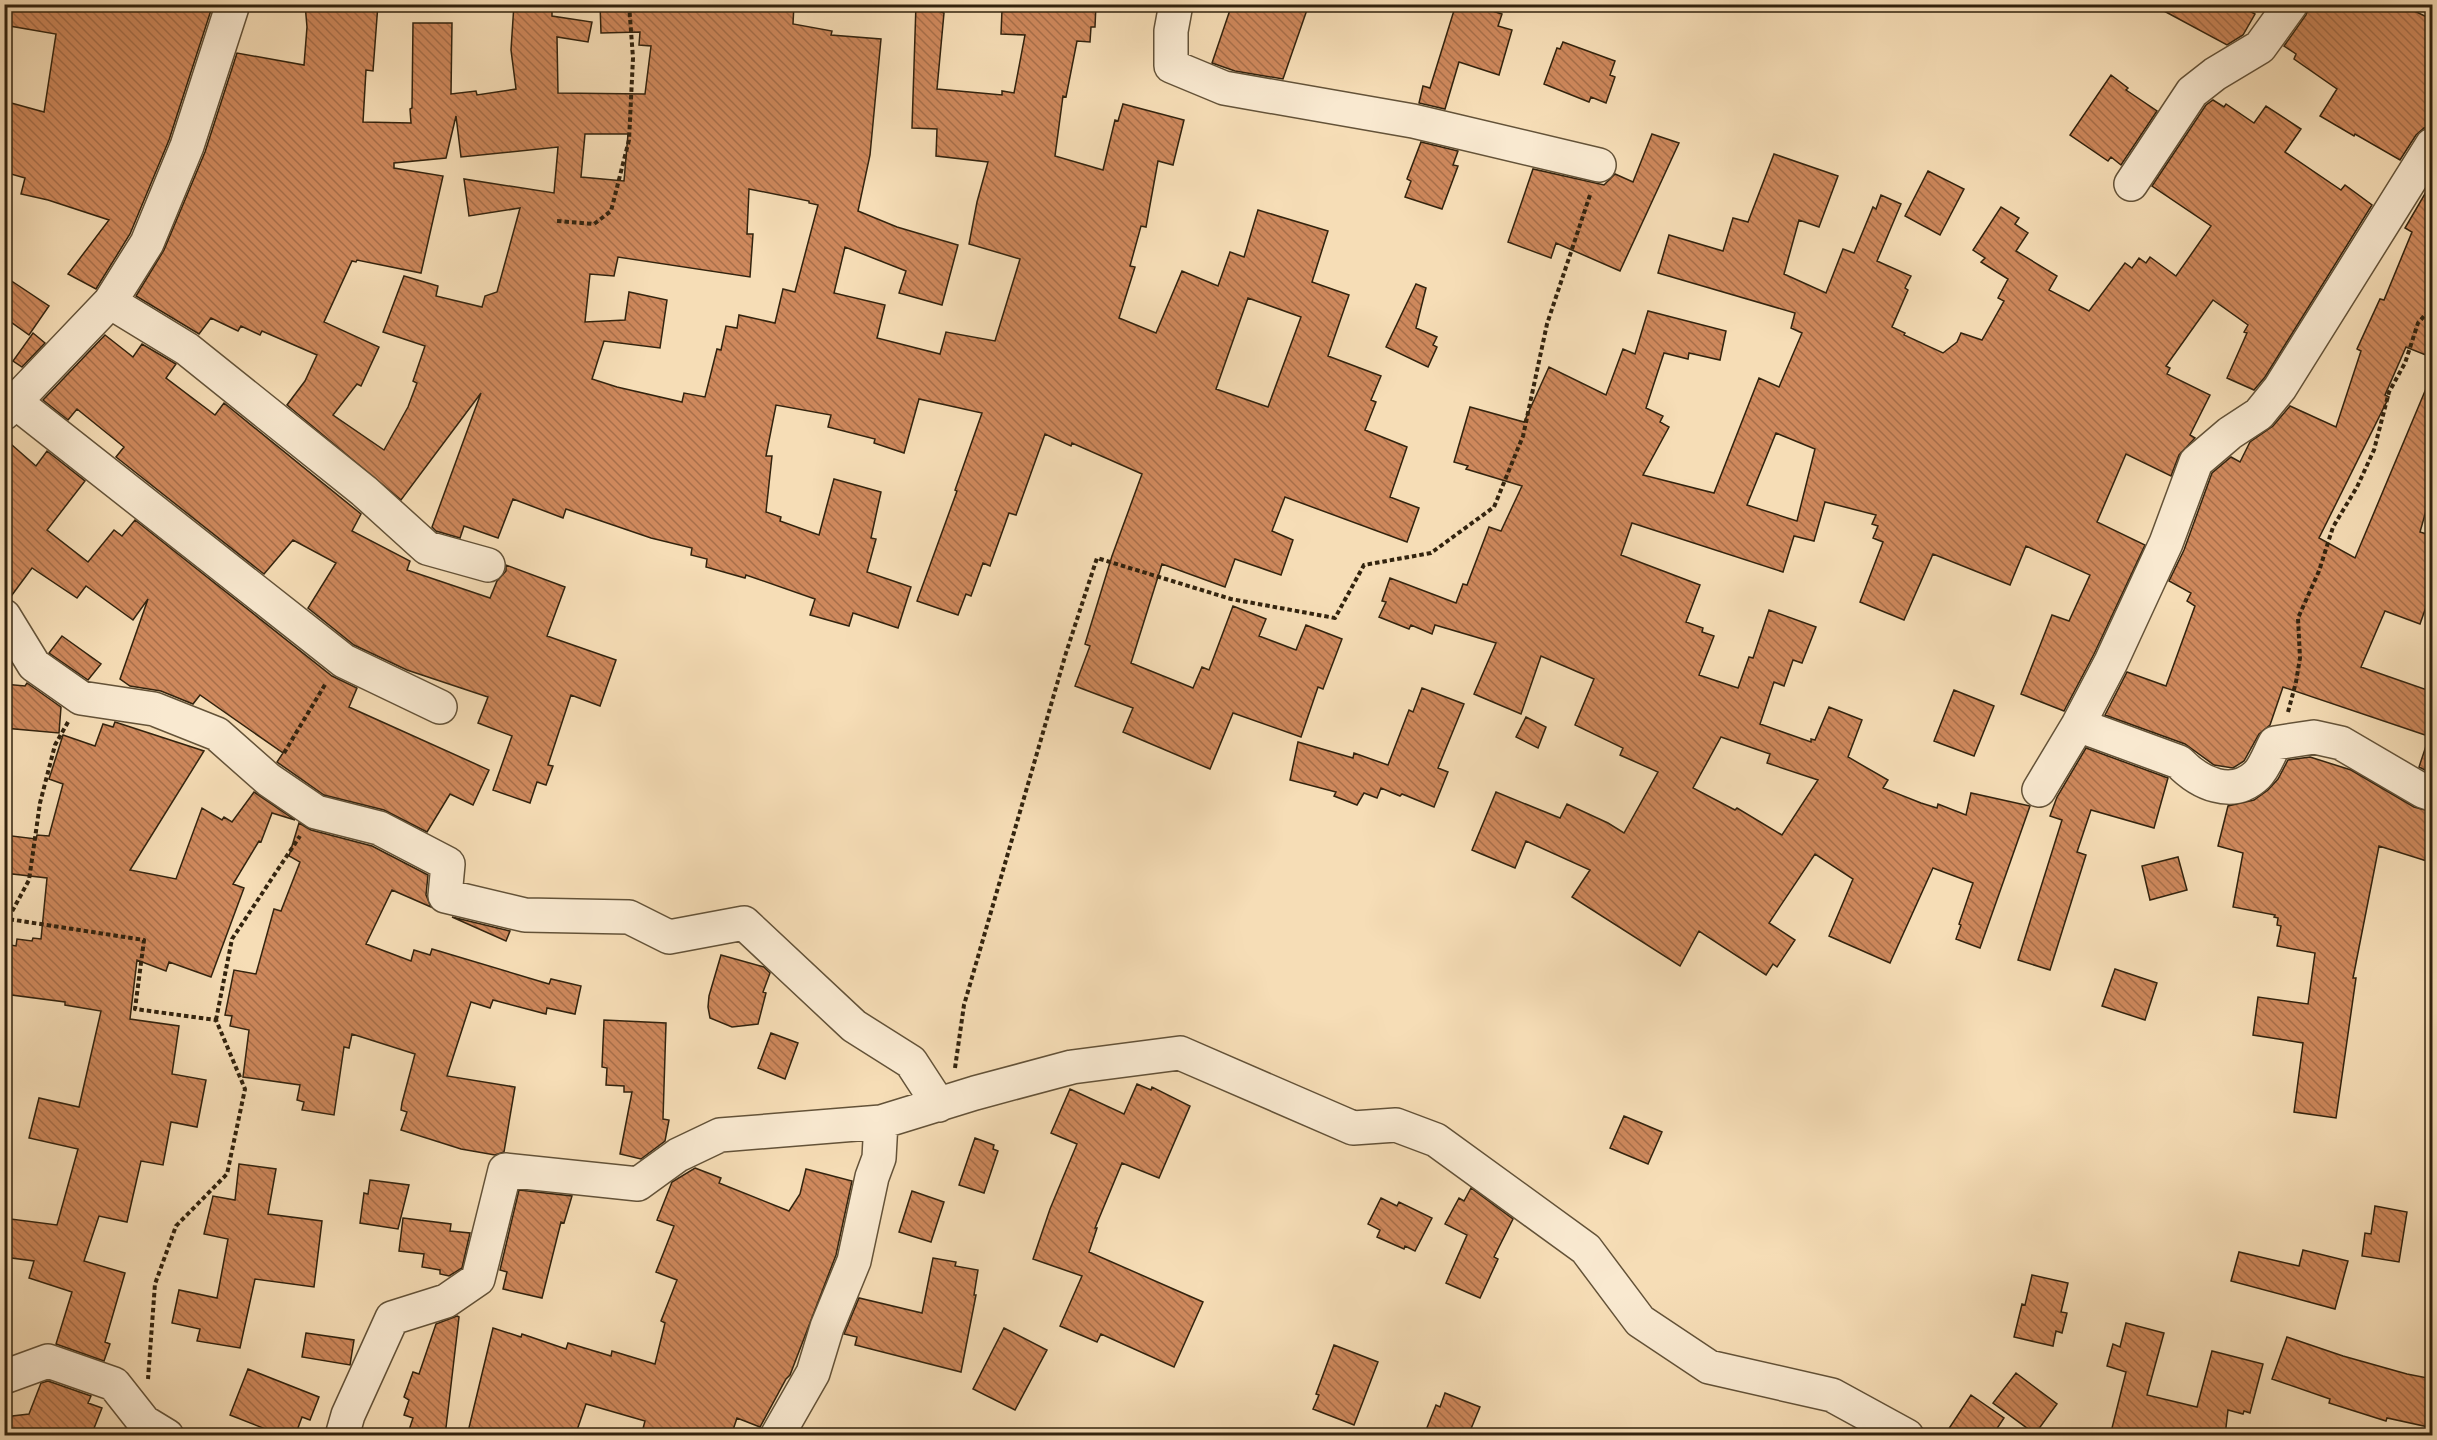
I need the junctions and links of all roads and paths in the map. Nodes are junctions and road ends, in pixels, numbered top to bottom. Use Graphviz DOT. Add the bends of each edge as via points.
graph roads {
  1 [pos="233,4"];
  2 [pos="629,4"];
  3 [pos="1176,4"];
  4 [pos="2291,4"];
  5 [pos="2433,146"];
  6 [pos="1599,165"];
  7 [pos="2131,184"];
  8 [pos="557,221"];
  9 [pos="110,302"];
  10 [pos="2433,307"];
  11 [pos="9,407"];
  12 [pos="488,565"];
  13 [pos="4,616"];
  14 [pos="344,661"];
  15 [pos="81,698"];
  16 [pos="440,707"];
  17 [pos="2078,725"];
  18 [pos="2275,743"];
  19 [pos="268,780"];
  20 [pos="2039,790"];
  21 [pos="2433,794"];
  22 [pos="316,813"];
  23 [pos="216,1020"];
  24 [pos="944,1103"];
  25 [pos="881,1122"];
  26 [pos="4,1377"];
  27 [pos="156,1429"];
  28 [pos="342,1436"];
  29 [pos="777,1436"];
  30 [pos="1907,1436"];
  1 -- 9 [label="street" via="187,146 147,243"];
  2 -- 8 [label="path" via="633,58 629,140 611,211 594,224"];
  3 -- 6 [label="street" via="1171,66 1224,88 1413,121"];
  4 -- 7 [label="street" via="2260,46 2192,92"];
  5 -- 17 [label="street" via="2280,388 2259,414 2196,462 2166,543"];
  6 -- 24 [label="path" via="1547,324 1523,436 1494,507 1431,553 1364,565 1335,618 1231,599 1097,558 964,1005"];
  9 -- 11 [label="street"];
  9 -- 12 [label="street" via="187,349 364,491 427,548"];
  10 -- 18 [label="path" via="2418,323 2405,363 2389,392 2374,450 2333,527 2298,618 2300,658 2296,682"];
  11 -- 14 [label="street"];
  13 -- 15 [label="street" via="34,665"];
  14 -- 16 [label="street"];
  14 -- 19 [label="path" via="330,676"];
  15 -- 19 [label="street" via="154,709 217,734"];
  15 -- 23 [label="path" via="55,745 40,803 29,880 8,919 144,940 135,1009"];
  17 -- 18 [label="street" via="2179,762 2189,773 2216,787 2242,786 2258,774"];
  17 -- 20 [label="street"];
  18 -- 21 [label="street" via="2314,737 2341,743"];
  19 -- 22 [label="street"];
  22 -- 23 [label="path" via="232,939"];
  22 -- 24 [label="street" via="379,828 448,864 444,896 525,915 629,917 669,937 744,923 854,1026 911,1062"];
  23 -- 27 [label="path" via="245,1089 227,1174 176,1226 155,1284"];
  24 -- 25 [label="street"];
  24 -- 30 [label="street" via="1072,1066 1180,1053 1353,1128 1396,1125 1436,1140 1586,1249 1640,1321 1709,1367 1832,1395"];
  25 -- 28 [label="street" via="720,1135 678,1155 638,1184 505,1170 478,1279 446,1301 392,1318"];
  25 -- 29 [label="street" via="879,1158 854,1261 813,1373"];
  26 -- 27 [label="street" via="48,1361 114,1384"];
}
